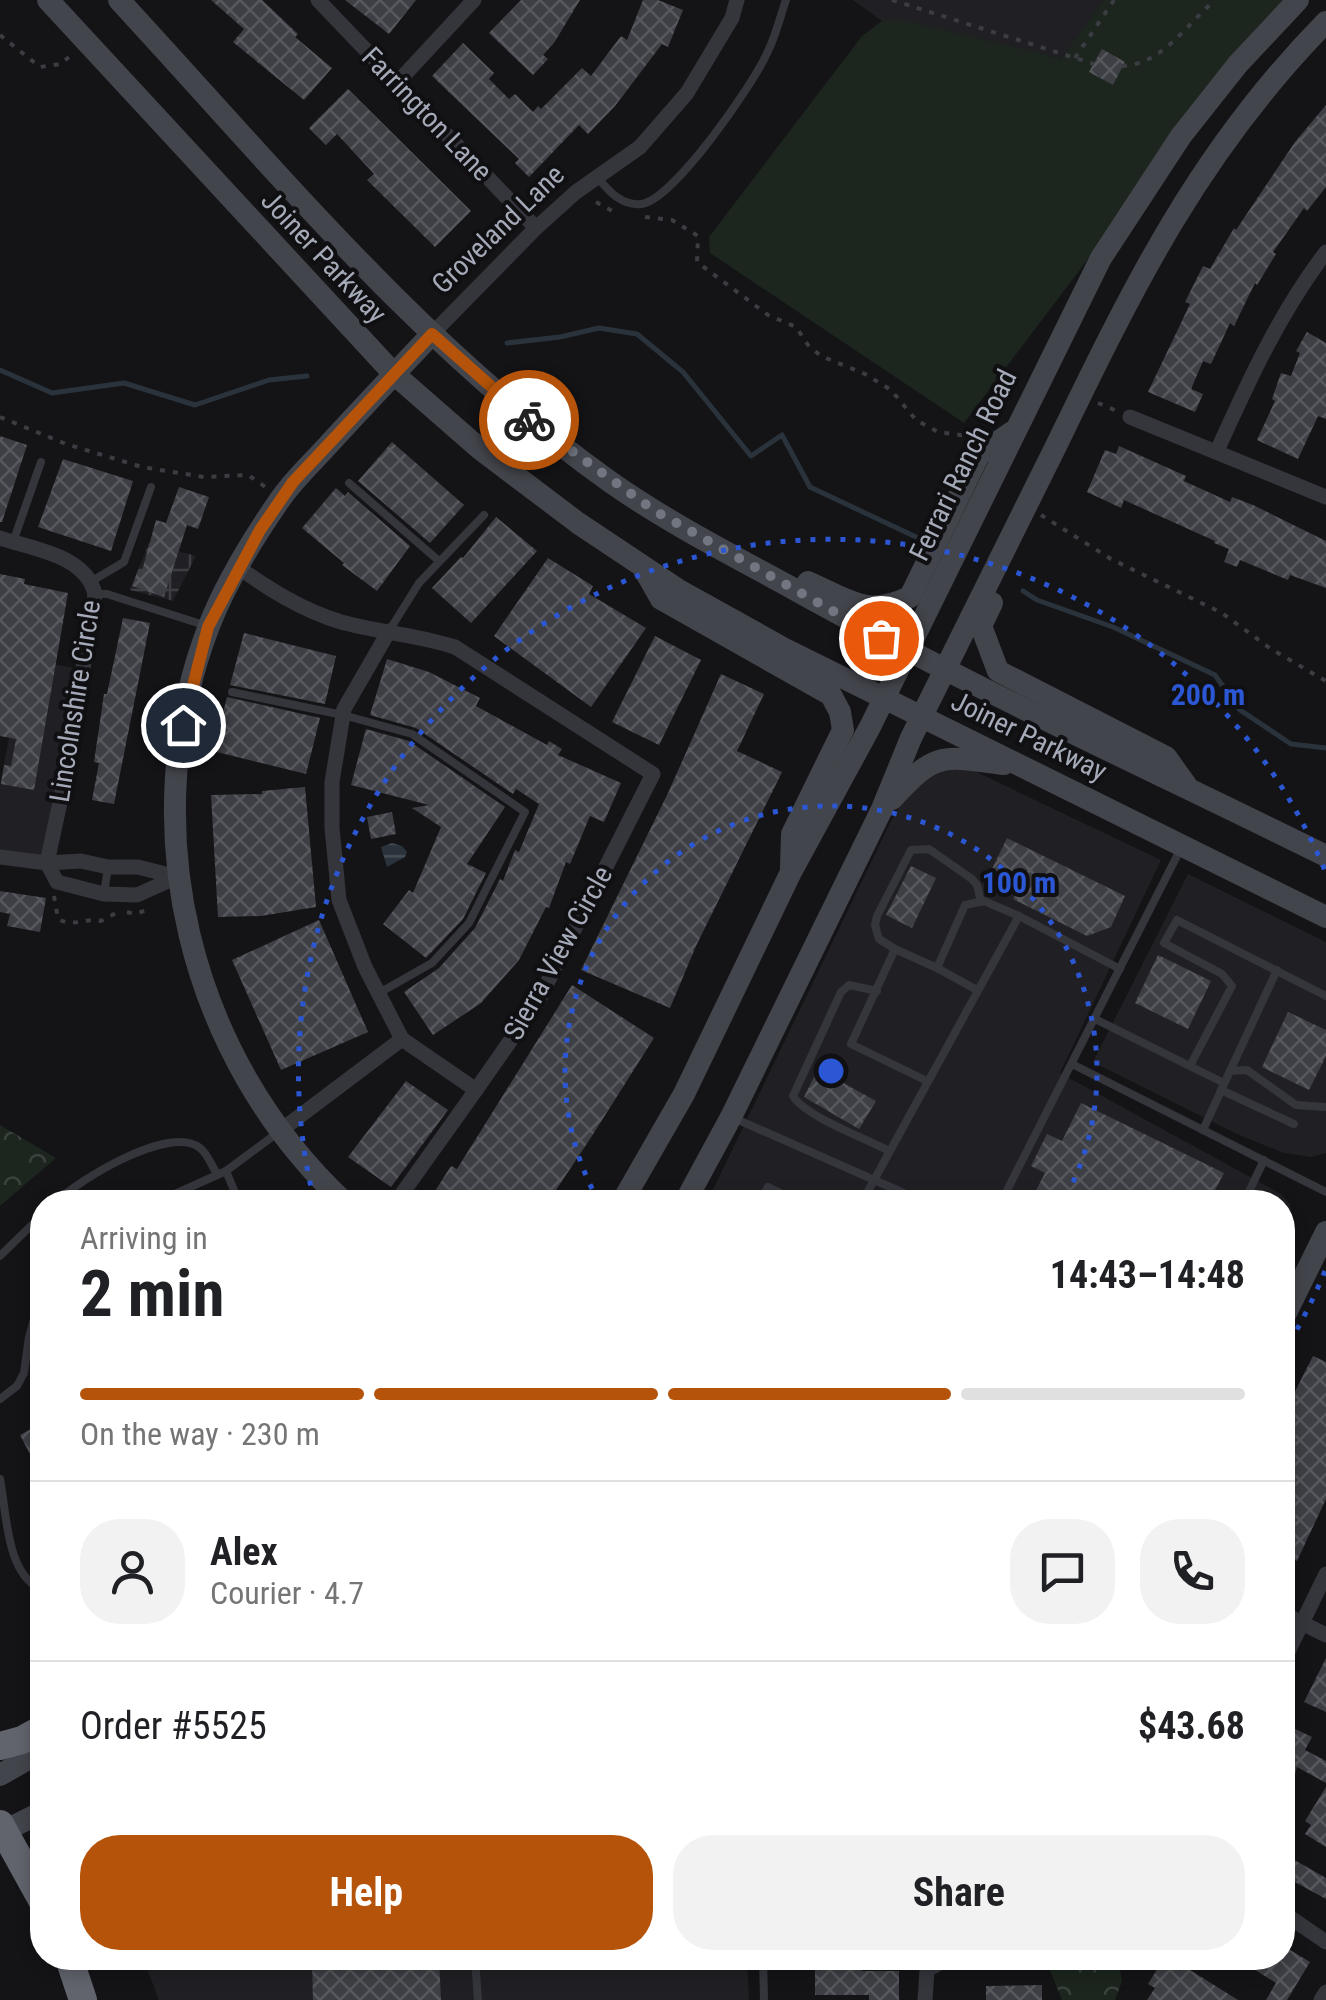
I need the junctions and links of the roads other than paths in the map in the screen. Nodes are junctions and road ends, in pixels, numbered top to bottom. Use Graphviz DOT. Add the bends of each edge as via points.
graph roads {
  1 [pos="48,0"];
  2 [pos="119,0"];
  3 [pos="318,0"];
  4 [pos="474,0"];
  5 [pos="737,0"];
  6 [pos="786,0"];
  7 [pos="1298,0"];
  8 [pos="1326,22"];
  9 [pos="396,84"];
  10 [pos="598,177"];
  11 [pos="536,228"];
  12 [pos="1326,252"];
  13 [pos="432,334"];
  14 [pos="394,374"];
  15 [pos="1078,398"];
  16 [pos="1130,417"];
  17 [pos="1014,430"];
  18 [pos="1217,451"];
  19 [pos="41,462"];
  20 [pos="348,484"];
  21 [pos="152,487"];
  22 [pos="1326,497"];
  23 [pos="484,515"];
  24 [pos="668,519"];
  25 [pos="7,540"];
  26 [pos="439,562"];
  27 [pos="238,567"];
  28 [pos="644,567"];
  29 [pos="93,587"];
  30 [pos="208,627"];
  31 [pos="389,631"];
  32 [pos="906,650"];
  33 [pos="946,669"];
  34 [pos="232,692"];
  35 [pos="884,698"];
  36 [pos="343,716"];
  37 [pos="922,716"];
  38 [pos="1022,766"];
  39 [pos="1188,788"];
  40 [pos="882,809"];
  41 [pos="1183,845"];
  42 [pos="1326,856"];
  43 [pos="0,857"];
  44 [pos="47,864"];
  45 [pos="108,867"];
  46 [pos="791,872"];
  47 [pos="177,878"];
  48 [pos="104,894"];
  49 [pos="981,902"];
  50 [pos="1019,916"];
  51 [pos="1326,917"];
  52 [pos="895,949"];
  53 [pos="936,968"];
  54 [pos="1120,969"];
  55 [pos="1277,970"];
  56 [pos="977,990"];
  57 [pos="877,992"];
  58 [pos="379,993"];
  59 [pos="1326,996"];
  60 [pos="1095,1018"];
  61 [pos="402,1039"];
  62 [pos="1072,1064"];
  63 [pos="1191,1064"];
  64 [pos="1230,1071"];
  65 [pos="928,1081"];
  66 [pos="1222,1086"];
  67 [pos="476,1090"];
  68 [pos="1326,1108"];
  69 [pos="731,1117"];
  70 [pos="1294,1124"];
  71 [pos="1203,1130"];
  72 [pos="280,1131"];
  73 [pos="890,1151"];
  74 [pos="1264,1160"];
  75 [pos="221,1173"];
  76 [pos="874,1179"];
  77 [pos="74,1190"];
  78 [pos="183,1190"];
  79 [pos="232,1190"];
  80 [pos="333,1190"];
  81 [pos="405,1190"];
  82 [pos="629,1190"];
  83 [pos="691,1190"];
  84 [pos="868,1190"];
  85 [pos="898,1190"];
  86 [pos="1007,1190"];
  87 [pos="1250,1190"];
  88 [pos="1326,1192"];
  89 [pos="30,1227"];
  90 [pos="1326,1232"];
  91 [pos="0,1256"];
  92 [pos="1295,1294"];
  93 [pos="30,1332"];
  94 [pos="0,1398"];
  95 [pos="0,1480"];
  96 [pos="1326,1574"];
  97 [pos="30,1582"];
  98 [pos="1295,1619"];
  99 [pos="1302,1622"];
  100 [pos="1326,1635"];
  101 [pos="1295,1637"];
  102 [pos="30,1735"];
  103 [pos="0,1746"];
  104 [pos="30,1758"];
  105 [pos="0,1776"];
  106 [pos="30,1817"];
  107 [pos="2,1829"];
  108 [pos="30,1879"];
  109 [pos="1295,1921"];
  110 [pos="1326,1942"];
  111 [pos="74,1970"];
  112 [pos="476,1970"];
  113 [pos="764,1970"];
  114 [pos="927,1970"];
  115 [pos="1326,1992"];
  116 [pos="83,2000"];
  117 [pos="478,2000"];
  118 [pos="764,2000"];
  119 [pos="925,2000"];
  120 [pos="1321,2000"];
  1 -- 14 [label="main road, Joiner Parkway"];
  2 -- 13 [label="main road, Joiner Parkway"];
  3 -- 9 [label="street, Farrington Lane"];
  4 -- 9 [label="street"];
  5 -- 10 [label="street, Groveland Lane" via="687,93 640,147"];
  6 -- 10 [label="lane" via="753,80 706,146 658,197 645,204 621,200"];
  7 -- 17 [label="main road, Ferrari Ranch Road" via="1238,64 1140,194"];
  8 -- 15 [label="main road" via="1266,89 1185,199"];
  9 -- 11 [label="street, Farrington Lane"];
  10 -- 11 [label="street, Groveland Lane"];
  11 -- 13 [label="street, Groveland Lane"];
  12 -- 18 [label="street" via="1250,377"];
  13 -- 14 [label="main road, Groveland Lane"];
  13 -- 24 [label="main road, Joiner Parkway" via="522,414"];
  14 -- 27 [label="main road, Groveland Lane" via="281,497"];
  14 -- 28 [label="main road, Joiner Parkway" via="528,487"];
  15 -- 33 [label="main road"];
  15 -- 39 [label="main road" via="1078,429 981,626 988,654 998,671 1166,757"];
  16 -- 18 [label="street"];
  17 -- 24 [label="main road" via="980,454 910,597 892,606 868,609"];
  17 -- 32 [label="main road, Ferrari Ranch Road"];
  18 -- 22 [label="street"];
  19 -- 25 [label="lane"];
  20 -- 26 [label="lane"];
  21 -- 29 [label="lane" via="124,562"];
  23 -- 26 [label="lane"];
  24 -- 32 [label="main road, Joiner Parkway"];
  25 -- 29 [label="street, Lincolnshire Circle" via="67,560"];
  26 -- 31 [label="lane" via="418,582"];
  27 -- 30 [label="main road, Groveland Lane"];
  27 -- 31 [label="street" via="301,607"];
  28 -- 35 [label="main road, Joiner Parkway"];
  28 -- 46 [label="main road" via="661,599 831,695 840,712 843,730 792,834"];
  29 -- 30 [label="lane"];
  29 -- 44 [label="street, Lincolnshire Circle"];
  30 -- 47 [label="main road, Groveland Lane" via="176,781"];
  31 -- 36 [label="street"];
  31 -- 67 [label="street, Sierra View Circle" via="454,647 653,774 538,1001"];
  32 -- 33 [label="main road, Joiner Parkway"];
  32 -- 35 [label="main road, Ferrari Ranch Road"];
  33 -- 37 [label="main road"];
  33 -- 39 [label="main road, Joiner Parkway"];
  34 -- 36 [label="lane"];
  35 -- 37 [label="main road, Joiner Parkway"];
  35 -- 46 [label="main road, Ferrari Ranch Road"];
  36 -- 58 [label="street" via="332,782 334,868 339,900"];
  36 -- 58 [label="lane" via="412,734 525,812 469,923 432,963"];
  37 -- 38 [label="main road, Joiner Parkway"];
  37 -- 40 [label="main road"];
  38 -- 40 [label="main road" via="938,760 920,769"];
  38 -- 41 [label="main road, Joiner Parkway"];
  39 -- 42 [label="main road, Joiner Parkway"];
  40 -- 69 [label="main road"];
  41 -- 51 [label="main road, Joiner Parkway"];
  41 -- 54 [label="lane"];
  43 -- 44 [label="street"];
  44 -- 45 [label="street"];
  44 -- 48 [label="street" via="56,882"];
  45 -- 47 [label="street" via="138,866"];
  45 -- 48 [label="lane"];
  46 -- 82 [label="main road, Ferrari Ranch Road" via="684,1094"];
  47 -- 48 [label="street" via="137,895"];
  47 -- 72 [label="main road, Groveland Lane" via="213,1013"];
  49 -- 50 [label="lane"];
  49 -- 52 [label="lane" via="978,884 929,849 911,850 876,921 880,939"];
  49 -- 53 [label="lane" via="966,905"];
  50 -- 54 [label="lane"];
  50 -- 56 [label="lane"];
  52 -- 53 [label="lane"];
  52 -- 57 [label="lane"];
  53 -- 56 [label="lane"];
  54 -- 60 [label="lane"];
  55 -- 59 [label="lane"];
  55 -- 63 [label="lane" via="1177,920 1164,942 1232,986"];
  55 -- 64 [label="lane"];
  56 -- 65 [label="lane"];
  57 -- 65 [label="lane" via="851,1044"];
  57 -- 73 [label="lane" via="849,986 841,992 793,1096 814,1115"];
  58 -- 61 [label="street"];
  60 -- 62 [label="lane"];
  60 -- 63 [label="lane"];
  61 -- 67 [label="street"];
  61 -- 72 [label="street"];
  62 -- 71 [label="lane"];
  62 -- 86 [label="lane"];
  63 -- 66 [label="lane"];
  64 -- 66 [label="lane"];
  64 -- 68 [label="lane" via="1248,1070 1296,1105"];
  65 -- 73 [label="lane"];
  66 -- 70 [label="lane"];
  66 -- 71 [label="lane"];
  67 -- 81 [label="street"];
  69 -- 76 [label="lane"];
  69 -- 83 [label="main road"];
  71 -- 74 [label="lane"];
  72 -- 75 [label="lane"];
  72 -- 80 [label="main road, Groveland Lane"];
  73 -- 76 [label="lane"];
  74 -- 87 [label="lane"];
  74 -- 88 [label="lane"];
  75 -- 77 [label="lane" via="201,1148 164,1142"];
  75 -- 78 [label="lane"];
  75 -- 79 [label="lane"];
  76 -- 84 [label="lane"];
  76 -- 85 [label="lane"];
  89 -- 91 [label="lane"];
  90 -- 92 [label="main road"];
  93 -- 94 [label="lane" via="24,1372"];
  95 -- 97 [label="lane" via="17,1565"];
  96 -- 99 [label="street"];
  98 -- 99 [label="street"];
  99 -- 100 [label="street"];
  99 -- 101 [label="street"];
  102 -- 103 [label="highway"];
  104 -- 105 [label="main road"];
  106 -- 107 [label="main road"];
  107 -- 108 [label="highway"];
  109 -- 110 [label="street"];
  111 -- 116 [label="highway"];
  112 -- 117 [label="lane"];
  113 -- 118 [label="lane"];
  114 -- 119 [label="street"];
  115 -- 120 [label="street"];
}
